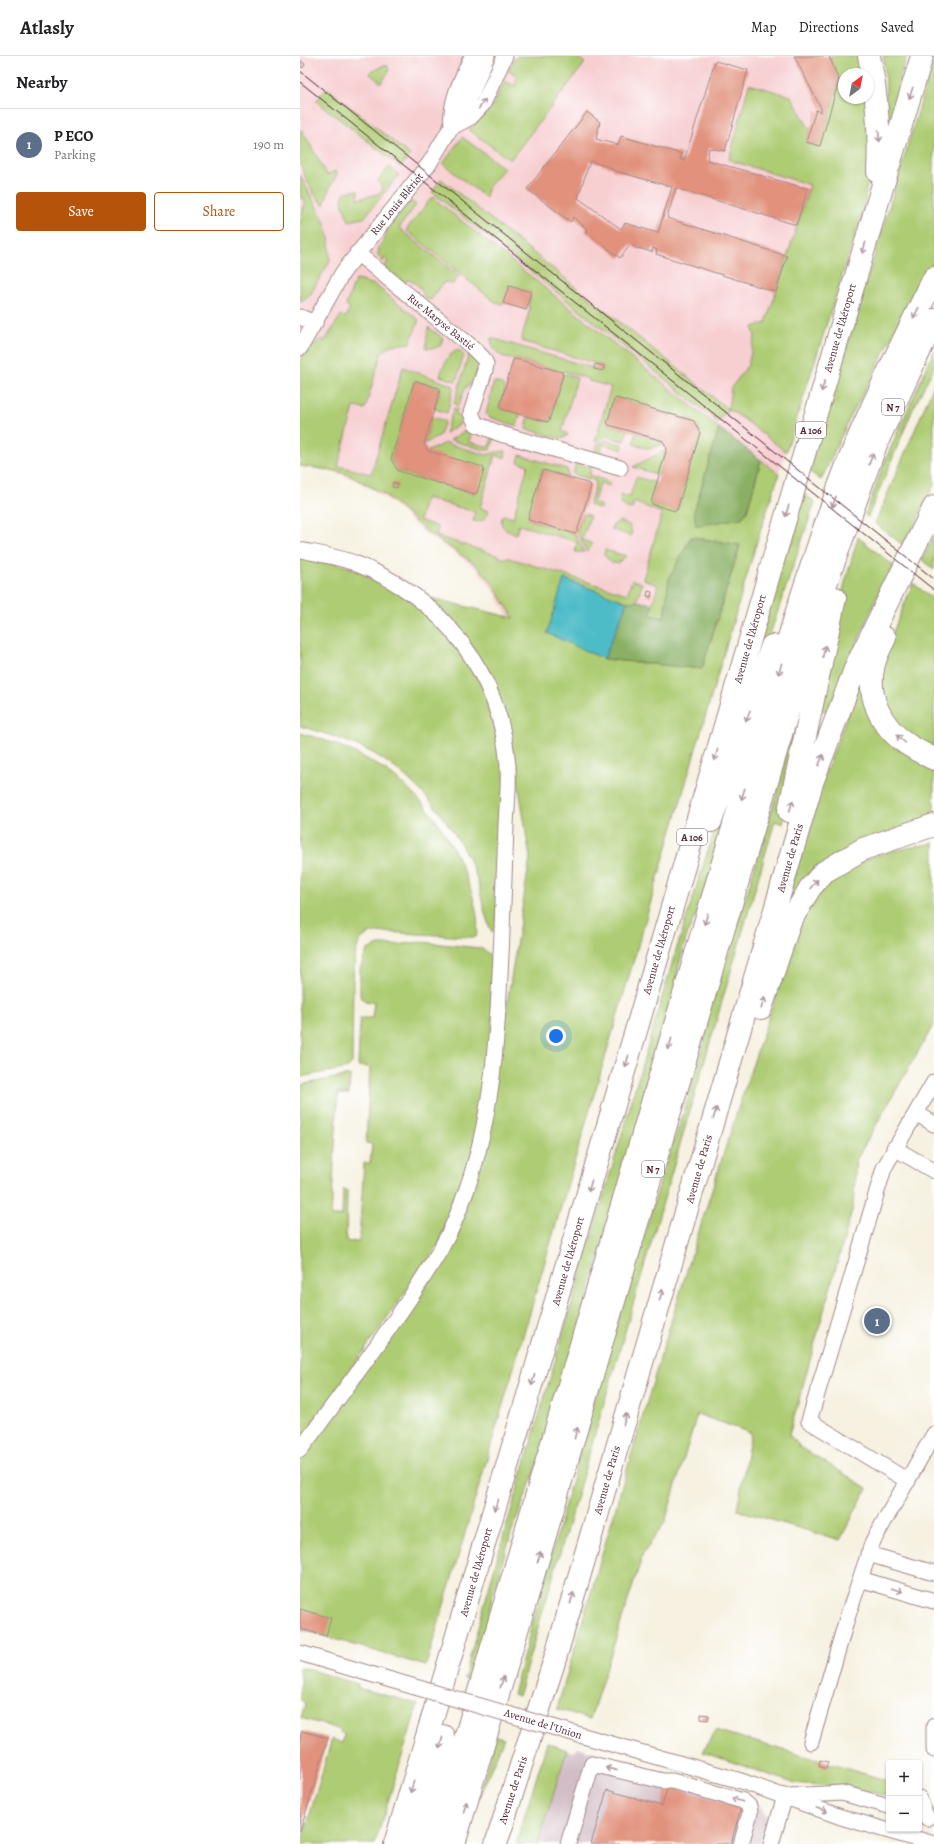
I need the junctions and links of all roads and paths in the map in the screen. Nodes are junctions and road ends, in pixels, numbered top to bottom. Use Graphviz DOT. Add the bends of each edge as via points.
graph roads {
  1 [pos="472,56"];
  2 [pos="487,56"];
  3 [pos="505,56"];
  4 [pos="868,56"];
  5 [pos="922,56"];
  6 [pos="452,127"];
  7 [pos="875,210"];
  8 [pos="357,253"];
  9 [pos="934,278"];
  10 [pos="300,317"];
  11 [pos="934,320"];
  12 [pos="316,323"];
  13 [pos="300,348"];
  14 [pos="620,468"];
  15 [pos="858,496"];
  16 [pos="934,507"];
  17 [pos="825,525"];
  18 [pos="916,546"];
  19 [pos="300,550"];
  20 [pos="934,759"];
  21 [pos="934,825"];
  22 [pos="902,835"];
  23 [pos="934,835"];
  24 [pos="638,1024"];
  25 [pos="735,1046"];
  26 [pos="934,1082"];
  27 [pos="916,1113"];
  28 [pos="934,1124"];
  29 [pos="894,1148"];
  30 [pos="934,1171"];
  31 [pos="934,1434"];
  32 [pos="300,1450"];
  33 [pos="908,1481"];
  34 [pos="868,1554"];
  35 [pos="477,1571"];
  36 [pos="934,1573"];
  37 [pos="860,1579"];
  38 [pos="934,1601"];
  39 [pos="561,1635"];
  40 [pos="300,1653"];
  41 [pos="934,1726"];
  42 [pos="811,1742"];
  43 [pos="934,1750"];
  44 [pos="785,1796"];
  45 [pos="886,1805"];
  46 [pos="922,1805"];
  47 [pos="927,1817"];
  48 [pos="395,1844"];
  49 [pos="414,1844"];
  50 [pos="434,1844"];
  51 [pos="454,1844"];
  52 [pos="483,1844"];
  53 [pos="496,1844"];
  54 [pos="568,1844"];
  55 [pos="741,1844"];
  56 [pos="771,1844"];
  57 [pos="934,1844"];
  1 -- 6 [label="street" via="452,103"];
  2 -- 6 [label="street, Rue Louis Blériot" via="471,94"];
  6 -- 3 [label="street, one-way" via="471,117 483,104"];
  4 -- 7 [label="highway, one-way" via="874,83 880,145"];
  5 -- 7 [label="highway, Avenue de l'Aéroport / A 106, one-way"];
  6 -- 8 [label="street, Rue Louis Blériot" via="424,170"];
  7 -- 24 [label="highway, Avenue de l'Aéroport / A 106, one-way"];
  8 -- 12 [label="street, Rue Louis Blériot"];
  8 -- 14 [label="street, Rue Maryse Bastié" via="483,358 485,370 471,414 476,424 501,434"];
  9 -- 17 [label="highway, N 7, one-way" via="868,415"];
  10 -- 12 [label="street"];
  15 -- 11 [label="highway, N 7, one-way" via="876,444"];
  12 -- 13 [label="street, Rue Louis Blériot"];
  25 -- 15 [label="highway, one-way" via="731,1028 733,1010 794,792 837,591 851,546"];
  51 -- 15 [label="highway, N 7, one-way" via="823,592"];
  16 -- 18 [label="highway, Avenue de Paris"];
  17 -- 24 [label="highway, one-way" via="801,559 710,825 656,1001"];
  17 -- 50 [label="highway, N 7, one-way" via="796,614"];
  20 -- 18 [label="highway, one-way" via="907,744 891,730 878,713 872,695 874,662 906,590"];
  25 -- 18 [label="highway, Avenue de Paris, one-way" via="813,780 857,664"];
  19 -- 32 [label="street" via="355,564 382,575 417,597 454,631 473,659 492,698 505,748 508,779 495,1060 478,1156 461,1206 442,1249 383,1339"];
  21 -- 22 [label="highway"];
  22 -- 23 [label="highway"];
  25 -- 22 [label="highway, one-way" via="754,1027 790,922 810,888 824,872 846,857 863,848"];
  24 -- 35 [label="highway, Avenue de l'Aéroport, one-way"];
  39 -- 25 [label="highway, Avenue de Paris, one-way"];
  26 -- 27 [label="street"];
  27 -- 28 [label="street"];
  27 -- 29 [label="street"];
  29 -- 30 [label="street"];
  29 -- 33 [label="street" via="881,1175 808,1421"];
  31 -- 33 [label="street"];
  33 -- 34 [label="street"];
  34 -- 36 [label="street"];
  34 -- 37 [label="street"];
  35 -- 48 [label="highway, Avenue de l'Aéroport, one-way"];
  35 -- 49 [label="highway, one-way" via="482,1583 482,1594"];
  37 -- 38 [label="street, one-way"];
  37 -- 42 [label="street"];
  39 -- 52 [label="highway" via="547,1650 541,1664"];
  39 -- 53 [label="highway, Avenue de Paris"];
  40 -- 44 [label="street, Avenue de l'Union, bridge"];
  41 -- 43 [label="street"];
  44 -- 45 [label="street, Avenue de l'Union" via="842,1792"];
  44 -- 56 [label="street"];
  44 -- 57 [label="street, Avenue de l'Union, one-way" via="842,1817"];
  46 -- 47 [label="street"];
  55 -- 54 [label="street, one-way" via="750,1813 749,1806 743,1801 672,1781 592,1764"];
}
